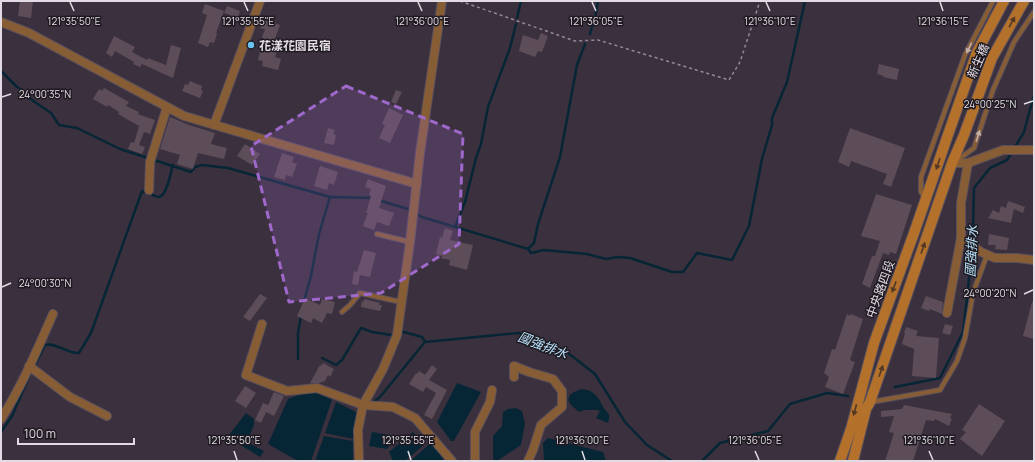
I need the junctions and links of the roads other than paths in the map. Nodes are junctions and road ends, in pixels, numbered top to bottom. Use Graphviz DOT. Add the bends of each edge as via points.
graph roads {
  1 [pos="260,1"];
  2 [pos="442,1"];
  3 [pos="993,1"];
  4 [pos="1004,1"];
  5 [pos="1024,1"];
  6 [pos="1034,12"];
  7 [pos="1,22"];
  8 [pos="167,107"];
  9 [pos="214,125"];
  10 [pos="950,127"];
  11 [pos="1031,150"];
  12 [pos="968,163"];
  13 [pos="952,164"];
  14 [pos="417,184"];
  15 [pos="149,190"];
  16 [pos="926,198"];
  17 [pos="377,234"];
  18 [pos="961,238"];
  19 [pos="410,242"];
  20 [pos="984,254"];
  21 [pos="1034,260"];
  22 [pos="401,302"];
  23 [pos="342,312"];
  24 [pos="947,313"];
  25 [pos="53,314"];
  26 [pos="262,324"];
  27 [pos="29,366"];
  28 [pos="514,377"];
  29 [pos="492,390"];
  30 [pos="870,402"];
  31 [pos="363,405"];
  32 [pos="106,416"];
  33 [pos="1,419"];
  34 [pos="359,461"];
  35 [pos="452,461"];
  36 [pos="476,461"];
  37 [pos="528,461"];
  38 [pos="840,461"];
  39 [pos="853,461"];
  1 -- 9 [label="street"];
  2 -- 14 [label="street"];
  3 -- 16 [label="lane, one-way" via="965,55 921,177 921,192"];
  4 -- 10 [label="street, 新生橋" via="977,52"];
  13 -- 5 [label="street, 新生橋, one-way" via="992,58"];
  13 -- 6 [label="lane, one-way" via="974,148 993,90 1014,42"];
  7 -- 8 [label="street" via="28,33"];
  8 -- 9 [label="street" via="184,116"];
  8 -- 15 [label="street" via="150,162"];
  9 -- 14 [label="street"];
  10 -- 16 [label="street, 中央路四段, one-way"];
  11 -- 12 [label="street" via="1003,150"];
  12 -- 13 [label="street"];
  12 -- 18 [label="street" via="961,203"];
  30 -- 13 [label="street, one-way"];
  14 -- 19 [label="street"];
  16 -- 38 [label="street, 中央路四段, one-way" via="874,343"];
  17 -- 19 [label="lane"];
  18 -- 20 [label="street"];
  18 -- 24 [label="street"];
  19 -- 22 [label="street"];
  20 -- 21 [label="street" via="995,258"];
  20 -- 30 [label="lane" via="973,293 965,338 957,362 940,390"];
  22 -- 23 [label="lane" via="360,293"];
  22 -- 31 [label="street" via="397,335"];
  25 -- 27 [label="street"];
  26 -- 31 [label="street" via="246,376 287,391 317,388"];
  27 -- 32 [label="street" via="70,397"];
  27 -- 33 [label="street"];
  28 -- 37 [label="street" via="514,366 553,379 562,391 562,408 540,425"];
  29 -- 36 [label="street" via="490,402 475,432"];
  30 -- 39 [label="street"];
  31 -- 34 [label="street" via="358,430"];
  31 -- 35 [label="street" via="393,407 414,418"];
}
